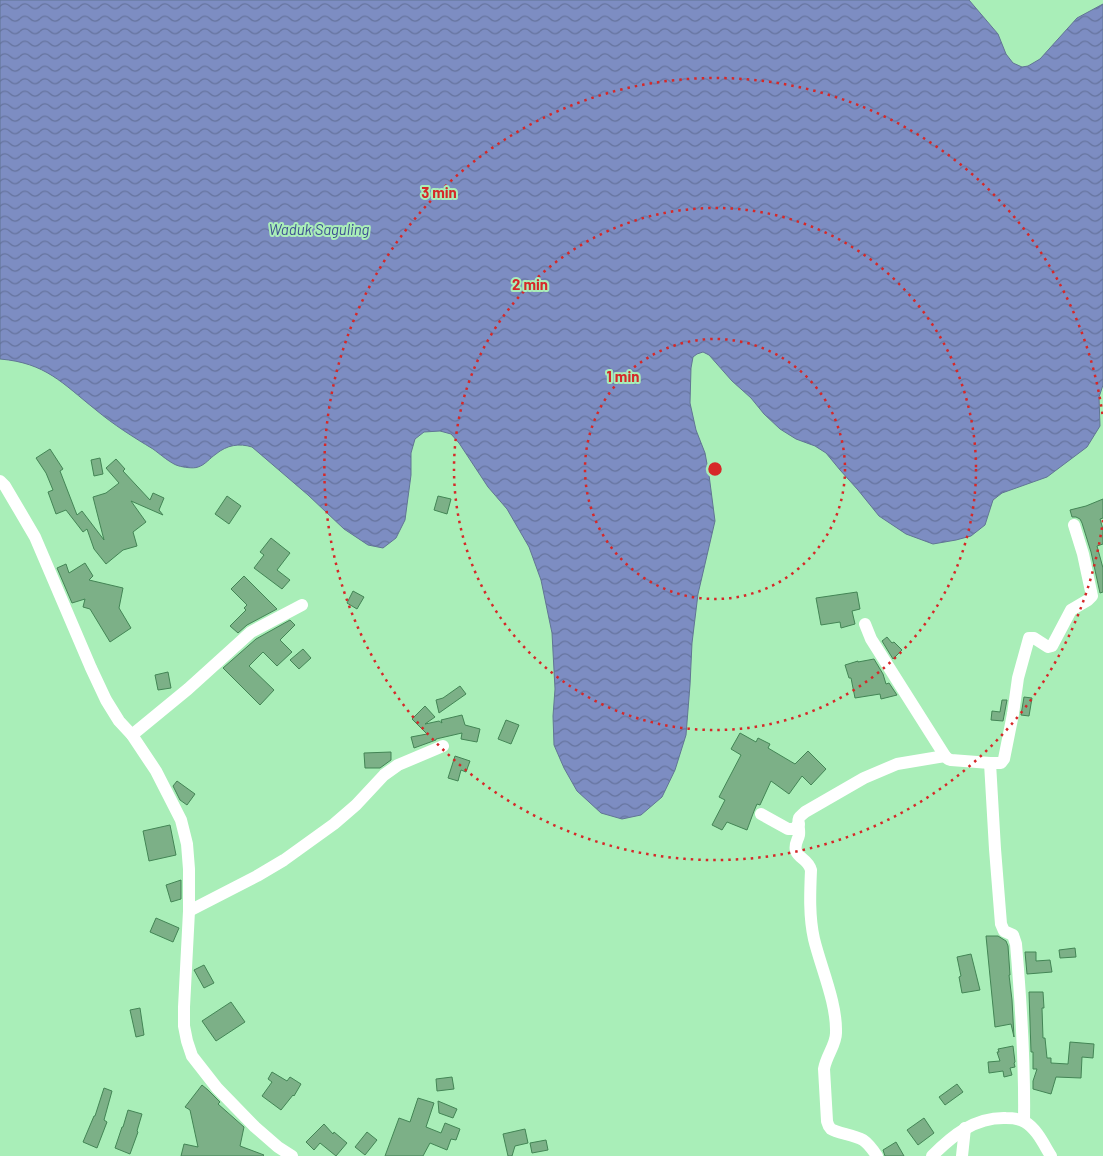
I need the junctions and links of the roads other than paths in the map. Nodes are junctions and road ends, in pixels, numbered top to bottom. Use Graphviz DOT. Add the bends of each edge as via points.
graph roads {
  1 [pos="0,481"];
  2 [pos="1074,525"];
  3 [pos="302,605"];
  4 [pos="865,624"];
  5 [pos="132,735"];
  6 [pos="443,746"];
  7 [pos="945,756"];
  8 [pos="990,763"];
  9 [pos="761,814"];
  10 [pos="798,824"];
  11 [pos="189,911"];
  12 [pos="1024,1121"];
  13 [pos="965,1128"];
  14 [pos="292,1156"];
  15 [pos="877,1156"];
  16 [pos="932,1156"];
  17 [pos="962,1156"];
  18 [pos="1051,1156"];
  1 -- 5 [label="street" via="35,537 106,700"];
  2 -- 8 [label="street" via="1092,596 1071,610 1052,646 1029,638 1018,678 1004,759 1001,763"];
  3 -- 5 [label="street" via="250,632"];
  4 -- 7 [label="street" via="871,639"];
  5 -- 11 [label="street" via="156,771 181,820 187,844"];
  6 -- 11 [label="street" via="398,765 334,824 284,860"];
  7 -- 8 [label="street" via="951,760"];
  7 -- 10 [label="street" via="897,764 864,778 804,812"];
  8 -- 12 [label="street" via="1001,924 1004,931 1013,935 1016,944 1023,1040"];
  9 -- 10 [label="street" via="788,829 794,829"];
  10 -- 15 [label="street" via="796,851 810,864 812,924 836,1022 836,1038 824,1069 827,1121 830,1128 862,1140"];
  11 -- 14 [label="street" via="184,1026 192,1056 250,1122"];
  12 -- 13 [label="street" via="996,1118"];
  12 -- 18 [label="street"];
  13 -- 16 [label="street"];
  13 -- 17 [label="street"];
}
